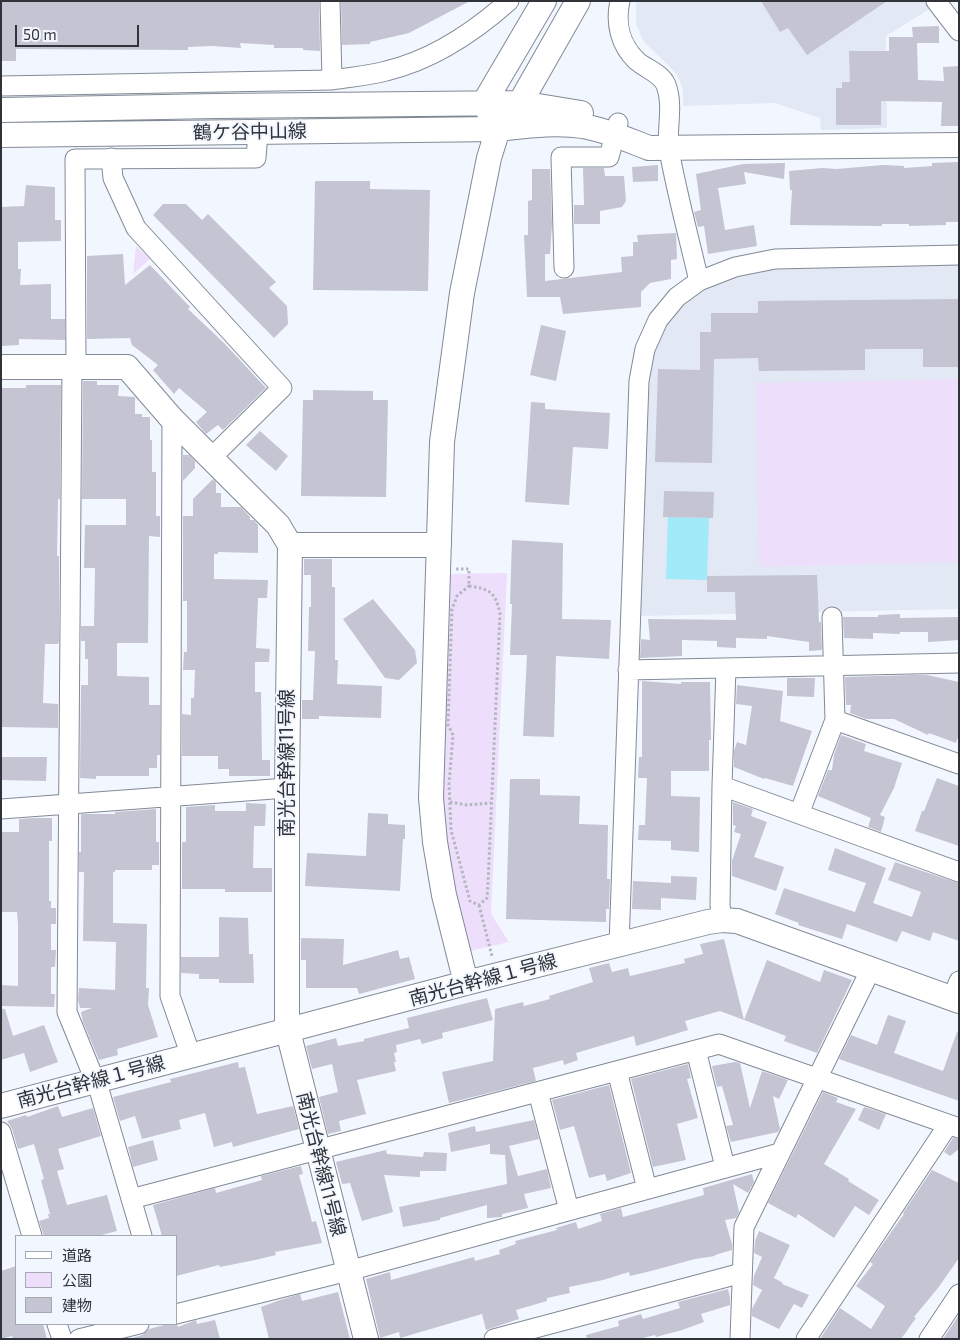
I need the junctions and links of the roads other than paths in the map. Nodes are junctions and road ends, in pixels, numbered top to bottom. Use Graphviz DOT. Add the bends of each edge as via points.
graph roads {
  1 [pos="330,1"];
  2 [pos="509,1"];
  3 [pos="544,1"];
  4 [pos="578,1"];
  5 [pos="620,1"];
  6 [pos="936,1"];
  7 [pos="959,31"];
  8 [pos="332,80"];
  9 [pos="1,86"];
  10 [pos="484,103"];
  11 [pos="520,103"];
  12 [pos="1,110"];
  13 [pos="498,129"];
  14 [pos="616,129"];
  15 [pos="258,132"];
  16 [pos="1,135"];
  17 [pos="959,145"];
  18 [pos="669,148"];
  19 [pos="111,158"];
  20 [pos="959,255"];
  21 [pos="564,268"];
  22 [pos="699,281"];
  23 [pos="1,367"];
  24 [pos="74,367"];
  25 [pos="172,419"];
  26 [pos="212,457"];
  27 [pos="290,545"];
  28 [pos="439,545"];
  29 [pos="832,618"];
  30 [pos="959,663"];
  31 [pos="833,666"];
  32 [pos="726,668"];
  33 [pos="628,670"];
  34 [pos="835,720"];
  35 [pos="959,764"];
  36 [pos="722,786"];
  37 [pos="287,788"];
  38 [pos="171,796"];
  39 [pos="69,804"];
  40 [pos="1,809"];
  41 [pos="799,814"];
  42 [pos="959,872"];
  43 [pos="722,920"];
  44 [pos="619,945"];
  45 [pos="871,969"];
  46 [pos="466,984"];
  47 [pos="957,994"];
  48 [pos="289,1031"];
  49 [pos="696,1050"];
  50 [pos="191,1056"];
  51 [pos="616,1071"];
  52 [pos="817,1078"];
  53 [pos="94,1081"];
  54 [pos="538,1092"];
  55 [pos="1,1106"];
  56 [pos="953,1126"];
  57 [pos="1,1132"];
  58 [pos="318,1150"];
  59 [pos="780,1153"];
  60 [pos="725,1168"];
  61 [pos="647,1189"];
  62 [pos="131,1199"];
  63 [pos="569,1210"];
  64 [pos="32,1235"];
  65 [pos="142,1235"];
  66 [pos="348,1271"];
  67 [pos="742,1272"];
  68 [pos="959,1294"];
  69 [pos="178,1314"];
  70 [pos="57,1325"];
  71 [pos="135,1325"];
  72 [pos="62,1339"];
  73 [pos="79,1339"];
  74 [pos="366,1339"];
  75 [pos="494,1339"];
  76 [pos="740,1339"];
  77 [pos="806,1339"];
  78 [pos="929,1339"];
  1 -- 8 [label="street"];
  2 -- 8 [label="street" via="484,24 420,60 386,71"];
  3 -- 10 [label="street"];
  4 -- 11 [label="street"];
  5 -- 18 [label="street" via="618,27 623,42 637,61 665,83"];
  6 -- 7 [label="street"];
  8 -- 9 [label="street"];
  10 -- 11 [label="street"];
  10 -- 12 [label="street"];
  10 -- 13 [label="street"];
  11 -- 13 [label="street"];
  11 -- 14 [label="street" via="588,114"];
  13 -- 14 [label="street, 鶴ケ谷中山線" via="566,124"];
  13 -- 15 [label="street, 鶴ケ谷中山線"];
  13 -- 28 [label="street" via="489,158 462,294 442,442"];
  14 -- 18 [label="street" via="649,148"];
  14 -- 21 [label="street" via="609,157 561,157"];
  15 -- 16 [label="street, 鶴ケ谷中山線"];
  15 -- 19 [label="street" via="256,158"];
  17 -- 18 [label="street"];
  18 -- 22 [label="street"];
  19 -- 24 [label="street" via="75,159"];
  19 -- 26 [label="street" via="113,178 136,228 282,388"];
  20 -- 22 [label="street" via="775,259 735,267"];
  22 -- 33 [label="street" via="677,296 658,320 645,349 639,381"];
  23 -- 24 [label="street"];
  24 -- 25 [label="street" via="127,367"];
  24 -- 39 [label="street"];
  25 -- 26 [label="street"];
  25 -- 38 [label="street"];
  26 -- 27 [label="street" via="278,525"];
  27 -- 28 [label="street"];
  27 -- 37 [label="street, 南光台幹線11号線"];
  28 -- 46 [label="street" via="432,805 444,895"];
  29 -- 31 [label="street"];
  30 -- 31 [label="street"];
  31 -- 32 [label="street"];
  31 -- 34 [label="street"];
  32 -- 33 [label="street"];
  32 -- 36 [label="street"];
  33 -- 44 [label="street"];
  34 -- 35 [label="street"];
  34 -- 41 [label="street"];
  36 -- 41 [label="street"];
  36 -- 43 [label="street"];
  37 -- 38 [label="street"];
  37 -- 48 [label="street, 南光台幹線11号線"];
  38 -- 39 [label="street"];
  38 -- 50 [label="street" via="170,996"];
  39 -- 40 [label="street"];
  39 -- 53 [label="street" via="67,1012"];
  41 -- 42 [label="street"];
  43 -- 44 [label="street, 南光台幹線１号線"];
  43 -- 45 [label="street, 南光台幹線１号線" via="737,921"];
  44 -- 46 [label="street, 南光台幹線１号線"];
  45 -- 47 [label="street, 南光台幹線１号線"];
  45 -- 52 [label="street"];
  46 -- 48 [label="street, 南光台幹線１号線"];
  48 -- 50 [label="street, 南光台幹線１号線"];
  48 -- 58 [label="street, 南光台幹線11号線"];
  49 -- 51 [label="street"];
  49 -- 52 [label="street" via="719,1044"];
  49 -- 60 [label="street"];
  50 -- 53 [label="street, 南光台幹線１号線"];
  51 -- 54 [label="street"];
  51 -- 61 [label="street"];
  52 -- 56 [label="street"];
  52 -- 59 [label="street"];
  53 -- 55 [label="street, 南光台幹線１号線"];
  53 -- 62 [label="street"];
  54 -- 58 [label="street"];
  54 -- 63 [label="street"];
  56 -- 77 [label="street"];
  57 -- 64 [label="street"];
  58 -- 62 [label="street"];
  58 -- 66 [label="street, 南光台幹線11号線"];
  59 -- 60 [label="street"];
  59 -- 67 [label="street" via="744,1227"];
  60 -- 61 [label="street"];
  61 -- 63 [label="street"];
  62 -- 65 [label="street"];
  63 -- 66 [label="street"];
  66 -- 69 [label="street"];
  66 -- 74 [label="street, 南光台幹線11号線"];
  67 -- 75 [label="street"];
  67 -- 76 [label="street"];
  68 -- 78 [label="street"];
  70 -- 72 [label="street"];
  71 -- 73 [label="street"];
}
